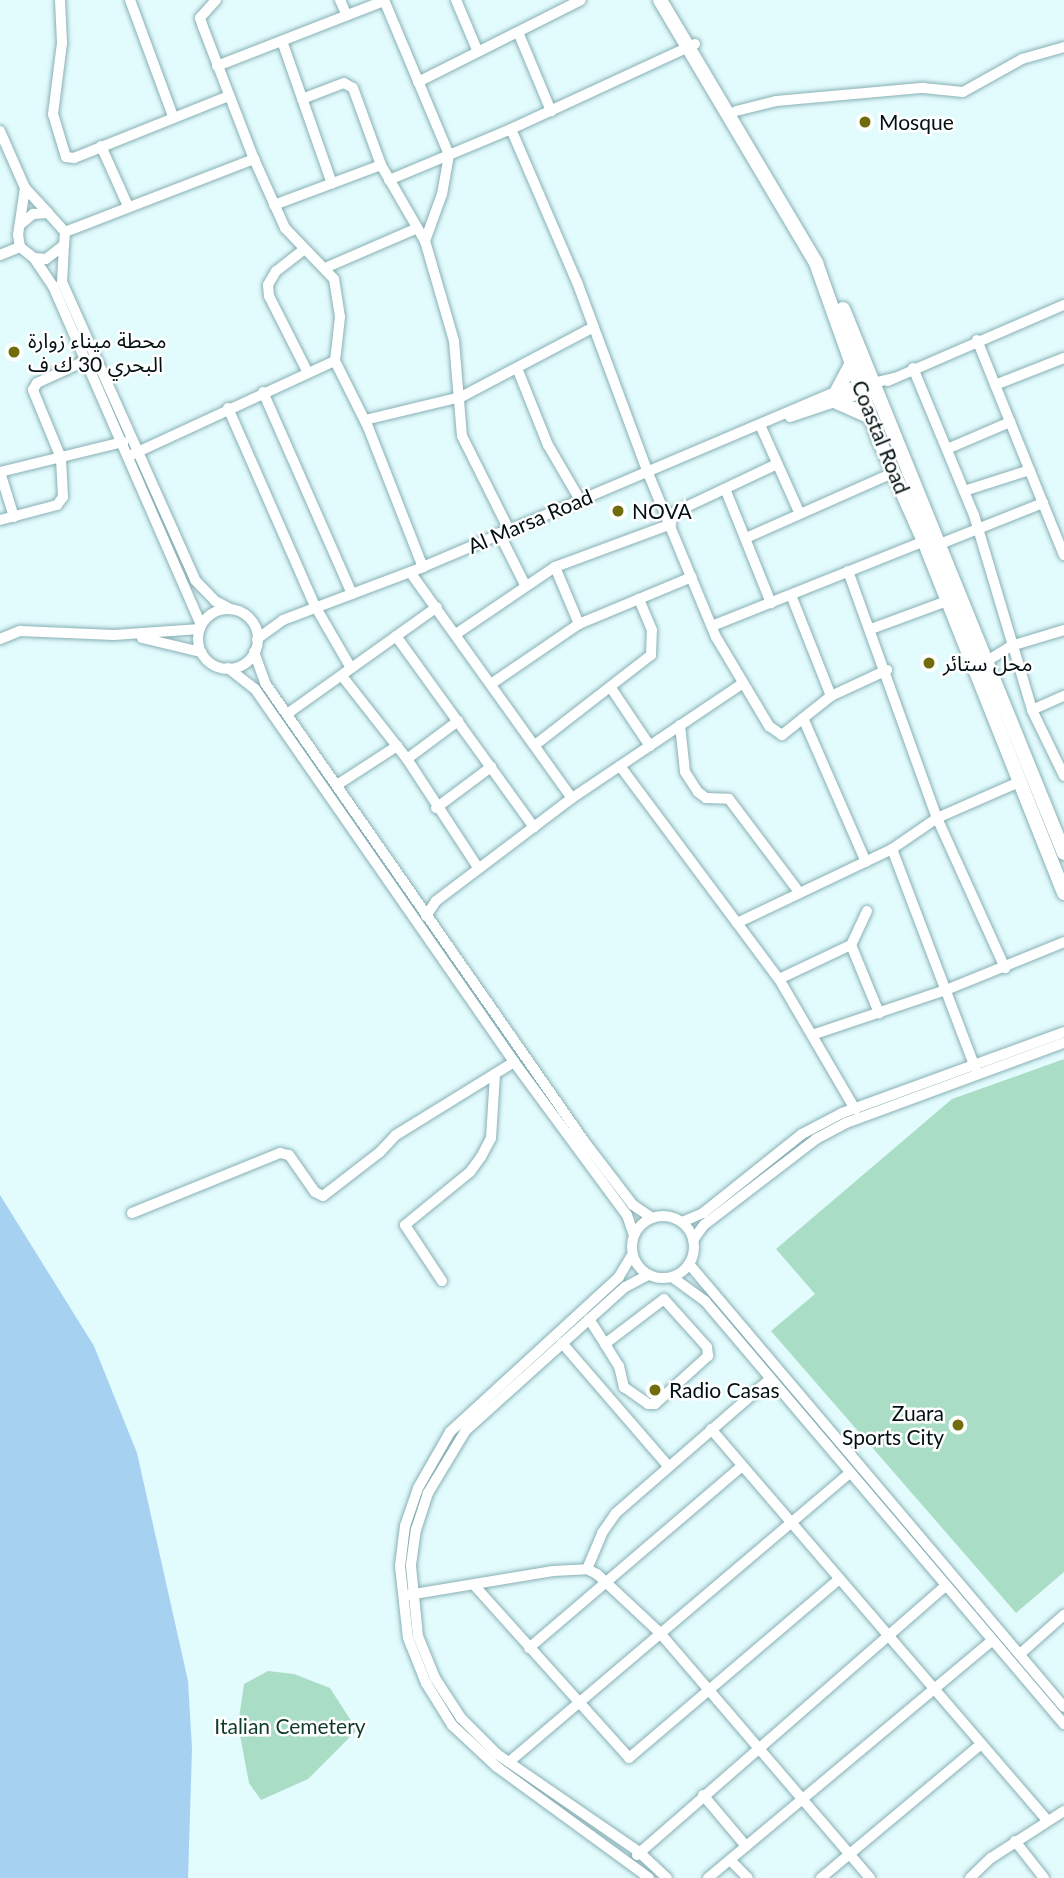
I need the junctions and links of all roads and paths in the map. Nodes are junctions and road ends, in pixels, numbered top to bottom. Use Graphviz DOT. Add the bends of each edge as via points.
graph roads {
  1 [pos="60,0"];
  2 [pos="130,0"];
  3 [pos="216,0"];
  4 [pos="340,0"];
  5 [pos="384,0"];
  6 [pos="456,0"];
  7 [pos="582,0"];
  8 [pos="660,0"];
  9 [pos="666,0"];
  10 [pos="347,16"];
  11 [pos="518,32"];
  12 [pos="282,41"];
  13 [pos="692,45"];
  14 [pos="1064,47"];
  15 [pos="478,52"];
  16 [pos="217,66"];
  17 [pos="418,82"];
  18 [pos="229,96"];
  19 [pos="302,99"];
  20 [pos="551,111"];
  21 [pos="736,111"];
  22 [pos="173,116"];
  23 [pos="511,129"];
  24 [pos="0,131"];
  25 [pos="101,146"];
  26 [pos="449,155"];
  27 [pos="254,159"];
  28 [pos="381,165"];
  29 [pos="389,180"];
  30 [pos="332,184"];
  31 [pos="25,188"];
  32 [pos="274,205"];
  33 [pos="128,206"];
  34 [pos="48,213"];
  35 [pos="21,224"];
  36 [pos="415,229"];
  37 [pos="65,232"];
  38 [pos="425,241"];
  39 [pos="64,245"];
  40 [pos="20,247"];
  41 [pos="302,251"];
  42 [pos="0,255"];
  43 [pos="34,258"];
  44 [pos="325,268"];
  45 [pos="1064,305"];
  46 [pos="594,327"];
  47 [pos="977,340"];
  48 [pos="1064,359"];
  49 [pos="87,360"];
  50 [pos="335,361"];
  51 [pos="852,363"];
  52 [pos="517,368"];
  53 [pos="913,368"];
  54 [pos="307,371"];
  55 [pos="995,385"];
  56 [pos="866,388"];
  57 [pos="263,392"];
  58 [pos="837,396"];
  59 [pos="461,397"];
  60 [pos="229,408"];
  61 [pos="870,416"];
  62 [pos="365,420"];
  63 [pos="1010,422"];
  64 [pos="761,427"];
  65 [pos="123,442"];
  66 [pos="947,449"];
  67 [pos="134,454"];
  68 [pos="61,458"];
  69 [pos="777,464"];
  70 [pos="1030,470"];
  71 [pos="0,472"];
  72 [pos="648,473"];
  73 [pos="893,473"];
  74 [pos="726,491"];
  75 [pos="964,491"];
  76 [pos="580,500"];
  77 [pos="1043,503"];
  78 [pos="799,512"];
  79 [pos="14,517"];
  80 [pos="0,520"];
  81 [pos="669,520"];
  82 [pos="977,529"];
  83 [pos="503,531"];
  84 [pos="746,538"];
  85 [pos="923,541"];
  86 [pos="940,544"];
  87 [pos="1064,555"];
  88 [pos="423,567"];
  89 [pos="555,567"];
  90 [pos="848,571"];
  91 [pos="410,572"];
  92 [pos="692,577"];
  93 [pos="525,585"];
  94 [pos="352,594"];
  95 [pos="791,594"];
  96 [pos="639,599"];
  97 [pos="947,601"];
  98 [pos="771,603"];
  99 [pos="316,606"];
  100 [pos="437,607"];
  101 [pos="231,609"];
  102 [pos="251,620"];
  103 [pos="284,620"];
  104 [pos="579,624"];
  105 [pos="712,626"];
  106 [pos="200,627"];
  107 [pos="871,629"];
  108 [pos="0,630"];
  109 [pos="20,631"];
  110 [pos="1063,632"];
  111 [pos="456,634"];
  112 [pos="114,635"];
  113 [pos="396,636"];
  114 [pos="0,639"];
  115 [pos="257,639"];
  116 [pos="1011,646"];
  117 [pos="201,652"];
  118 [pos="254,652"];
  119 [pos="987,661"];
  120 [pos="228,668"];
  121 [pos="351,668"];
  122 [pos="887,670"];
  123 [pos="342,676"];
  124 [pos="743,683"];
  125 [pos="491,684"];
  126 [pos="611,688"];
  127 [pos="831,696"];
  128 [pos="1064,696"];
  129 [pos="1032,710"];
  130 [pos="287,714"];
  131 [pos="803,718"];
  132 [pos="458,721"];
  133 [pos="680,725"];
  134 [pos="535,745"];
  135 [pos="397,746"];
  136 [pos="649,746"];
  137 [pos="1060,758"];
  138 [pos="407,759"];
  139 [pos="620,766"];
  140 [pos="491,767"];
  141 [pos="1064,776"];
  142 [pos="1018,782"];
  143 [pos="337,785"];
  144 [pos="572,798"];
  145 [pos="436,808"];
  146 [pos="937,818"];
  147 [pos="534,827"];
  148 [pos="1061,837"];
  149 [pos="892,849"];
  150 [pos="866,862"];
  151 [pos="479,869"];
  152 [pos="799,892"];
  153 [pos="1064,893"];
  154 [pos="867,911"];
  155 [pos="427,914"];
  156 [pos="737,923"];
  157 [pos="417,924"];
  158 [pos="1064,942"];
  159 [pos="851,945"];
  160 [pos="1004,968"];
  161 [pos="779,979"];
  162 [pos="946,990"];
  163 [pos="879,1013"];
  164 [pos="1064,1032"];
  165 [pos="812,1035"];
  166 [pos="1064,1043"];
  167 [pos="514,1062"];
  168 [pos="976,1070"];
  169 [pos="495,1074"];
  170 [pos="855,1109"];
  171 [pos="814,1134"];
  172 [pos="132,1213"];
  173 [pos="652,1217"];
  174 [pos="682,1222"];
  175 [pos="634,1235"];
  176 [pos="693,1240"];
  177 [pos="632,1255"];
  178 [pos="688,1264"];
  179 [pos="648,1275"];
  180 [pos="672,1277"];
  181 [pos="442,1281"];
  182 [pos="589,1319"];
  183 [pos="562,1343"];
  184 [pos="605,1345"];
  185 [pos="769,1379"];
  186 [pos="479,1408"];
  187 [pos="711,1429"];
  188 [pos="839,1444"];
  189 [pos="830,1451"];
  190 [pos="668,1466"];
  191 [pos="742,1466"];
  192 [pos="849,1474"];
  193 [pos="791,1523"];
  194 [pos="587,1569"];
  195 [pos="839,1579"];
  196 [pos="606,1581"];
  197 [pos="474,1585"];
  198 [pos="945,1586"];
  199 [pos="412,1595"];
  200 [pos="401,1596"];
  201 [pos="1064,1615"];
  202 [pos="660,1633"];
  203 [pos="887,1634"];
  204 [pos="991,1641"];
  205 [pos="529,1647"];
  206 [pos="1020,1654"];
  207 [pos="707,1688"];
  208 [pos="934,1689"];
  209 [pos="579,1703"];
  210 [pos="1064,1707"];
  211 [pos="1064,1724"];
  212 [pos="981,1744"];
  213 [pos="757,1746"];
  214 [pos="509,1762"];
  215 [pos="703,1795"];
  216 [pos="803,1800"];
  217 [pos="1063,1811"];
  218 [pos="1047,1820"];
  219 [pos="1015,1841"];
  220 [pos="747,1846"];
  221 [pos="639,1852"];
  222 [pos="848,1853"];
  223 [pos="730,1860"];
  224 [pos="631,1863"];
  225 [pos="649,1878"];
  226 [pos="667,1878"];
  227 [pos="708,1878"];
  228 [pos="748,1878"];
  229 [pos="821,1878"];
  230 [pos="870,1878"];
  231 [pos="970,1878"];
  232 [pos="1044,1878"];
  1 -- 25 [label="street" via="55,130 69,159"];
  2 -- 22 [label="street"];
  3 -- 16 [label="street" via="200,18"];
  4 -- 10 [label="street"];
  5 -- 10 [label="street"];
  5 -- 17 [label="street"];
  6 -- 15 [label="street"];
  7 -- 11 [label="street"];
  8 -- 13 [label="highway, Coastal Road"];
  9 -- 13 [label="highway, Coastal Road"];
  10 -- 12 [label="street"];
  11 -- 15 [label="street"];
  11 -- 20 [label="street"];
  12 -- 16 [label="street"];
  12 -- 19 [label="street"];
  13 -- 20 [label="street"];
  13 -- 21 [label="highway, Coastal Road"];
  13 -- 51 [label="highway, Coastal Road" via="816,263"];
  14 -- 21 [label="street" via="1022,59 963,92 923,88 776,101"];
  15 -- 17 [label="street"];
  16 -- 18 [label="street"];
  17 -- 26 [label="street"];
  18 -- 22 [label="street"];
  18 -- 27 [label="street"];
  19 -- 28 [label="street" via="349,83"];
  19 -- 30 [label="street"];
  20 -- 23 [label="street"];
  21 -- 56 [label="highway, Coastal Road" via="801,220 855,335"];
  22 -- 25 [label="street"];
  23 -- 26 [label="street"];
  23 -- 46 [label="street"];
  24 -- 31 [label="street"];
  25 -- 33 [label="street"];
  26 -- 29 [label="street"];
  26 -- 38 [label="street" via="442,194"];
  27 -- 32 [label="street"];
  27 -- 33 [label="street"];
  28 -- 29 [label="street"];
  28 -- 30 [label="street"];
  29 -- 36 [label="street"];
  30 -- 32 [label="street"];
  31 -- 34 [label="street"];
  31 -- 35 [label="street"];
  32 -- 41 [label="street"];
  33 -- 37 [label="street"];
  34 -- 35 [label="street" via="33,214"];
  34 -- 37 [label="street" via="60,220"];
  35 -- 40 [label="street"];
  36 -- 38 [label="street"];
  36 -- 44 [label="street"];
  37 -- 39 [label="street"];
  38 -- 59 [label="street" via="454,341"];
  39 -- 43 [label="street" via="46,260"];
  39 -- 67 [label="street" via="62,282"];
  40 -- 42 [label="street"];
  40 -- 43 [label="street"];
  41 -- 44 [label="street"];
  41 -- 54 [label="street" via="276,271 268,285 269,296"];
  43 -- 49 [label="street" via="49,277"];
  44 -- 50 [label="street" via="339,298"];
  45 -- 47 [label="street, Al Marsa Road"];
  46 -- 52 [label="street"];
  46 -- 72 [label="street"];
  47 -- 53 [label="street, Al Marsa Road"];
  47 -- 55 [label="street"];
  48 -- 55 [label="street"];
  49 -- 65 [label="street"];
  49 -- 68 [label="street" via="33,390"];
  50 -- 54 [label="street"];
  50 -- 62 [label="street"];
  51 -- 56 [label="highway, Coastal Road"];
  51 -- 58 [label="highway"];
  52 -- 59 [label="street"];
  52 -- 76 [label="street" via="548,445"];
  53 -- 56 [label="street, Al Marsa Road"];
  53 -- 66 [label="street"];
  54 -- 57 [label="street"];
  55 -- 63 [label="street"];
  56 -- 58 [label="street, Al Marsa Road"];
  56 -- 61 [label="highway, Coastal Road"];
  56 -- 86 [label="highway, Coastal Road"];
  57 -- 60 [label="street"];
  57 -- 94 [label="street"];
  58 -- 61 [label="highway"];
  58 -- 64 [label="street, Al Marsa Road"];
  59 -- 62 [label="street"];
  59 -- 83 [label="street" via="462,436"];
  60 -- 67 [label="street"];
  60 -- 99 [label="street"];
  61 -- 73 [label="highway, Coastal Road"];
  62 -- 88 [label="street"];
  63 -- 66 [label="street"];
  63 -- 70 [label="street"];
  64 -- 69 [label="street"];
  64 -- 72 [label="street, Al Marsa Road"];
  65 -- 67 [label="street"];
  65 -- 68 [label="street"];
  66 -- 75 [label="street"];
  67 -- 101 [label="street" via="195,580 215,601"];
  67 -- 106 [label="street"];
  68 -- 71 [label="street"];
  68 -- 79 [label="street" via="60,502"];
  69 -- 74 [label="street"];
  69 -- 78 [label="street"];
  70 -- 75 [label="street"];
  70 -- 77 [label="street"];
  71 -- 79 [label="street"];
  72 -- 76 [label="street, Al Marsa Road"];
  72 -- 81 [label="street"];
  73 -- 78 [label="street"];
  73 -- 85 [label="highway, Coastal Road"];
  74 -- 81 [label="street"];
  74 -- 84 [label="street"];
  75 -- 82 [label="street"];
  76 -- 83 [label="street, Al Marsa Road"];
  77 -- 82 [label="street"];
  77 -- 87 [label="street"];
  78 -- 84 [label="street"];
  79 -- 80 [label="street"];
  81 -- 89 [label="street"];
  81 -- 92 [label="street"];
  82 -- 86 [label="street"];
  82 -- 116 [label="street"];
  83 -- 88 [label="street, Al Marsa Road"];
  83 -- 93 [label="street"];
  84 -- 98 [label="street"];
  85 -- 90 [label="street"];
  85 -- 97 [label="highway, Coastal Road"];
  86 -- 119 [label="highway, Coastal Road"];
  88 -- 91 [label="street, Al Marsa Road"];
  89 -- 93 [label="street"];
  89 -- 104 [label="street"];
  90 -- 95 [label="street"];
  90 -- 107 [label="street"];
  91 -- 94 [label="street, Al Marsa Road"];
  91 -- 100 [label="street"];
  92 -- 96 [label="street"];
  92 -- 105 [label="street"];
  93 -- 111 [label="street"];
  94 -- 99 [label="street, Al Marsa Road"];
  95 -- 98 [label="street"];
  95 -- 127 [label="street"];
  96 -- 104 [label="street"];
  96 -- 126 [label="street" via="652,630 653,650 646,663"];
  97 -- 107 [label="street"];
  97 -- 142 [label="highway, Coastal Road"];
  98 -- 105 [label="street"];
  99 -- 103 [label="street, Al Marsa Road"];
  99 -- 121 [label="street"];
  100 -- 111 [label="street"];
  100 -- 113 [label="street"];
  101 -- 102 [label="street"];
  101 -- 106 [label="street" via="208,616"];
  102 -- 103 [label="street, Al Marsa Road"];
  102 -- 115 [label="street"];
  103 -- 115 [label="street, Al Marsa Road"];
  104 -- 125 [label="street"];
  105 -- 124 [label="street"];
  106 -- 112 [label="street"];
  106 -- 117 [label="street"];
  107 -- 122 [label="street"];
  108 -- 109 [label="street"];
  109 -- 112 [label="street"];
  109 -- 114 [label="street"];
  110 -- 116 [label="street"];
  111 -- 125 [label="street"];
  112 -- 117 [label="street" via="173,642"];
  113 -- 121 [label="street"];
  113 -- 132 [label="street"];
  115 -- 118 [label="street"];
  116 -- 119 [label="street"];
  116 -- 129 [label="street"];
  117 -- 120 [label="street" via="212,664"];
  118 -- 120 [label="street" via="248,661"];
  118 -- 130 [label="street" via="260,674"];
  119 -- 148 [label="highway, Coastal Road"];
  120 -- 157 [label="street" via="255,689"];
  121 -- 123 [label="street"];
  122 -- 127 [label="street"];
  122 -- 146 [label="street"];
  123 -- 130 [label="street"];
  123 -- 135 [label="street"];
  124 -- 131 [label="street" via="776,732 782,734"];
  124 -- 133 [label="street"];
  125 -- 134 [label="street"];
  126 -- 134 [label="street"];
  126 -- 136 [label="street"];
  127 -- 131 [label="street"];
  128 -- 129 [label="street"];
  129 -- 137 [label="street"];
  130 -- 143 [label="street"];
  131 -- 150 [label="street"];
  132 -- 138 [label="street"];
  132 -- 140 [label="street"];
  133 -- 136 [label="street"];
  133 -- 152 [label="street" via="685,772 698,792 706,798 729,799"];
  134 -- 144 [label="street"];
  135 -- 138 [label="street"];
  135 -- 143 [label="street"];
  136 -- 139 [label="street"];
  137 -- 141 [label="street"];
  138 -- 145 [label="street"];
  139 -- 144 [label="street"];
  139 -- 156 [label="street"];
  140 -- 145 [label="street"];
  140 -- 147 [label="street"];
  142 -- 146 [label="street"];
  142 -- 153 [label="highway, Coastal Road"];
  143 -- 155 [label="street"];
  144 -- 147 [label="street"];
  145 -- 151 [label="street"];
  146 -- 149 [label="street"];
  146 -- 160 [label="street"];
  147 -- 151 [label="street"];
  149 -- 150 [label="street"];
  149 -- 162 [label="street"];
  150 -- 152 [label="street"];
  151 -- 155 [label="street" via="432,905"];
  152 -- 156 [label="street"];
  154 -- 159 [label="street"];
  155 -- 157 [label="street"];
  155 -- 173 [label="street" via="620,1189"];
  156 -- 161 [label="street"];
  157 -- 167 [label="street"];
  158 -- 160 [label="street"];
  159 -- 161 [label="street"];
  159 -- 163 [label="street"];
  160 -- 162 [label="street"];
  161 -- 165 [label="street"];
  162 -- 163 [label="street"];
  162 -- 168 [label="street"];
  163 -- 165 [label="street"];
  164 -- 168 [label="street"];
  165 -- 170 [label="street"];
  166 -- 168 [label="street"];
  167 -- 169 [label="street"];
  167 -- 175 [label="street" via="627,1215"];
  168 -- 170 [label="street"];
  168 -- 171 [label="street"];
  169 -- 172 [label="street" via="396,1135 380,1153 323,1195 315,1192 289,1154 280,1153"];
  169 -- 181 [label="street" via="491,1138 481,1157 470,1172 405,1226"];
  170 -- 171 [label="street"];
  171 -- 174 [label="street" via="703,1213"];
  171 -- 176 [label="street" via="704,1225"];
  173 -- 174 [label="street"];
  173 -- 175 [label="street"];
  174 -- 176 [label="street"];
  175 -- 177 [label="street"];
  176 -- 178 [label="street"];
  177 -- 179 [label="street"];
  177 -- 186 [label="street" via="619,1278"];
  178 -- 180 [label="street"];
  178 -- 188 [label="street"];
  179 -- 180 [label="street"];
  179 -- 182 [label="street" via="633,1281"];
  180 -- 185 [label="street" via="705,1301"];
  182 -- 183 [label="street"];
  182 -- 184 [label="street"];
  183 -- 186 [label="street"];
  183 -- 190 [label="street"];
  184 -- 184 [label="street" via="619,1366 624,1387 655,1405 708,1356 707,1347 664,1299"];
  185 -- 187 [label="street"];
  185 -- 189 [label="street"];
  186 -- 199 [label="street" via="428,1493 413,1549"];
  186 -- 200 [label="street" via="446,1438 418,1488 402,1547"];
  187 -- 190 [label="street"];
  187 -- 191 [label="street"];
  188 -- 189 [label="street"];
  188 -- 206 [label="street"];
  189 -- 192 [label="street"];
  190 -- 194 [label="street" via="608,1522"];
  191 -- 193 [label="street"];
  191 -- 196 [label="street"];
  192 -- 193 [label="street"];
  192 -- 198 [label="street"];
  193 -- 195 [label="street"];
  193 -- 202 [label="street"];
  194 -- 196 [label="street"];
  194 -- 197 [label="street"];
  195 -- 203 [label="street"];
  195 -- 207 [label="street"];
  196 -- 202 [label="street"];
  196 -- 205 [label="street"];
  197 -- 199 [label="street"];
  197 -- 205 [label="street"];
  198 -- 203 [label="street"];
  198 -- 204 [label="street"];
  199 -- 200 [label="street"];
  199 -- 214 [label="street" via="418,1636 447,1701 482,1741"];
  200 -- 224 [label="street" via="415,1659 460,1734 497,1767"];
  201 -- 206 [label="street"];
  202 -- 207 [label="street"];
  202 -- 209 [label="street"];
  203 -- 208 [label="street"];
  203 -- 213 [label="street"];
  204 -- 208 [label="street"];
  204 -- 211 [label="street"];
  205 -- 209 [label="street"];
  206 -- 210 [label="street"];
  207 -- 209 [label="street" via="629,1758"];
  207 -- 213 [label="street"];
  208 -- 212 [label="street"];
  208 -- 216 [label="street"];
  209 -- 214 [label="street"];
  212 -- 218 [label="street"];
  212 -- 222 [label="street"];
  213 -- 215 [label="street"];
  213 -- 216 [label="street"];
  214 -- 221 [label="street"];
  215 -- 220 [label="street"];
  215 -- 221 [label="street"];
  216 -- 220 [label="street"];
  216 -- 222 [label="street"];
  217 -- 218 [label="street"];
  218 -- 219 [label="street"];
  219 -- 231 [label="street"];
  219 -- 232 [label="street"];
  220 -- 223 [label="street"];
  221 -- 224 [label="street"];
  221 -- 226 [label="street"];
  222 -- 229 [label="street"];
  222 -- 230 [label="street"];
  223 -- 227 [label="street"];
  223 -- 228 [label="street"];
  224 -- 225 [label="street"];
}
